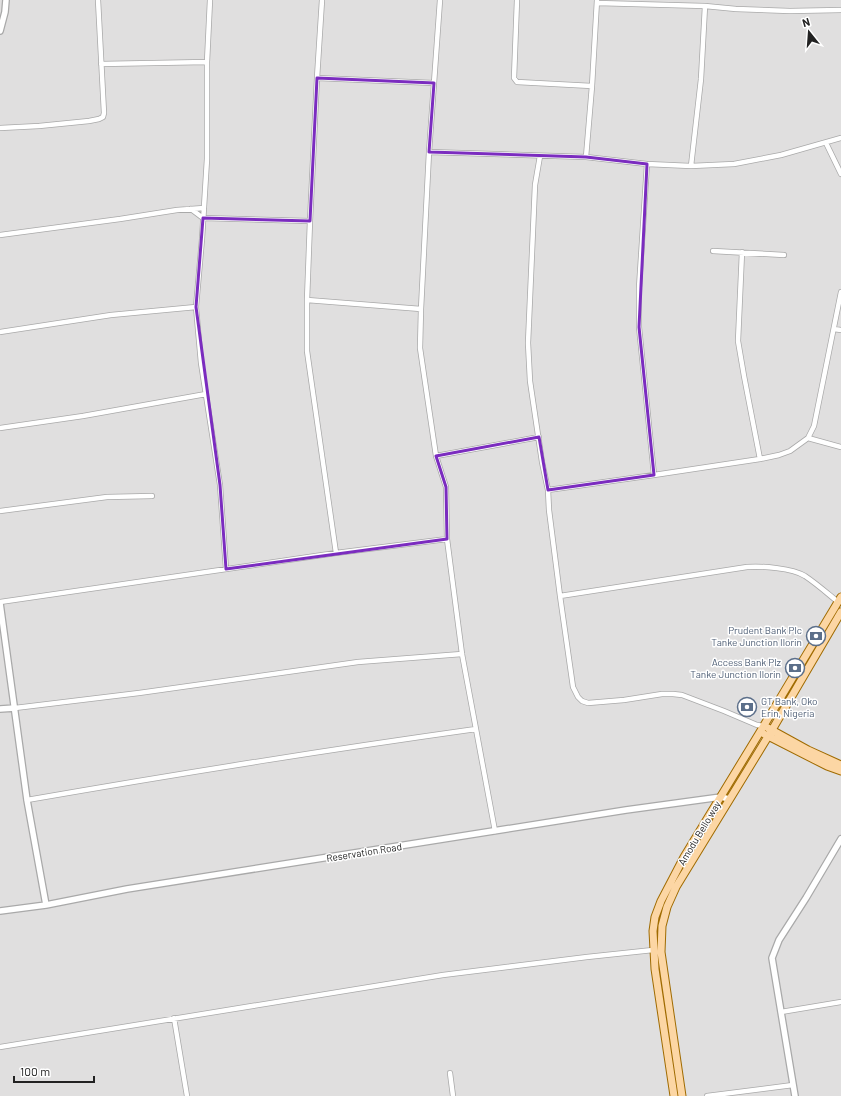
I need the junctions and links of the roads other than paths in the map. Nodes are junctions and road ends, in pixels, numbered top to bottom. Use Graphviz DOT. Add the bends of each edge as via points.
graph roads {
  1 [pos="6,0"];
  2 [pos="98,0"];
  3 [pos="210,0"];
  4 [pos="322,0"];
  5 [pos="440,0"];
  6 [pos="517,0"];
  7 [pos="597,1"];
  8 [pos="705,6"];
  9 [pos="841,10"];
  10 [pos="0,31"];
  11 [pos="207,62"];
  12 [pos="101,64"];
  13 [pos="317,78"];
  14 [pos="434,83"];
  15 [pos="592,86"];
  16 [pos="0,128"];
  17 [pos="841,138"];
  18 [pos="826,143"];
  19 [pos="429,152"];
  20 [pos="540,156"];
  21 [pos="586,157"];
  22 [pos="647,164"];
  23 [pos="691,166"];
  24 [pos="841,174"];
  25 [pos="204,208"];
  26 [pos="191,209"];
  27 [pos="204,218"];
  28 [pos="310,221"];
  29 [pos="0,235"];
  30 [pos="713,251"];
  31 [pos="742,252"];
  32 [pos="784,255"];
  33 [pos="841,292"];
  34 [pos="307,300"];
  35 [pos="196,307"];
  36 [pos="421,309"];
  37 [pos="834,329"];
  38 [pos="841,330"];
  39 [pos="0,332"];
  40 [pos="206,394"];
  41 [pos="0,428"];
  42 [pos="539,438"];
  43 [pos="808,438"];
  44 [pos="841,447"];
  45 [pos="436,456"];
  46 [pos="760,459"];
  47 [pos="654,476"];
  48 [pos="548,490"];
  49 [pos="152,496"];
  50 [pos="0,511"];
  51 [pos="447,539"];
  52 [pos="336,553"];
  53 [pos="226,569"];
  54 [pos="560,596"];
  55 [pos="839,599"];
  56 [pos="0,603"];
  57 [pos="841,612"];
  58 [pos="0,649"];
  59 [pos="7,649"];
  60 [pos="462,654"];
  61 [pos="15,708"];
  62 [pos="0,709"];
  63 [pos="760,728"];
  64 [pos="476,730"];
  65 [pos="770,733"];
  66 [pos="841,765"];
  67 [pos="841,771"];
  68 [pos="721,797"];
  69 [pos="729,799"];
  70 [pos="27,800"];
  71 [pos="495,831"];
  72 [pos="841,839"];
  73 [pos="46,905"];
  74 [pos="0,911"];
  75 [pos="653,950"];
  76 [pos="841,1002"];
  77 [pos="781,1012"];
  78 [pos="174,1018"];
  79 [pos="0,1047"];
  80 [pos="450,1073"];
  81 [pos="793,1084"];
  82 [pos="187,1096"];
  83 [pos="453,1096"];
  84 [pos="674,1096"];
  85 [pos="682,1096"];
  86 [pos="706,1096"];
  87 [pos="795,1096"];
  1 -- 10 [label="street"];
  2 -- 12 [label="street"];
  3 -- 11 [label="street"];
  4 -- 13 [label="street"];
  5 -- 14 [label="street"];
  6 -- 15 [label="street" via="514,78 517,82"];
  7 -- 8 [label="street"];
  7 -- 15 [label="street"];
  8 -- 9 [label="street" via="782,11"];
  8 -- 23 [label="street"];
  11 -- 12 [label="street"];
  11 -- 25 [label="street"];
  12 -- 16 [label="street" via="103,117 38,126"];
  13 -- 14 [label="street"];
  13 -- 28 [label="street"];
  14 -- 19 [label="street"];
  15 -- 21 [label="street"];
  17 -- 18 [label="street"];
  18 -- 23 [label="street" via="734,164"];
  18 -- 24 [label="street"];
  19 -- 20 [label="street"];
  19 -- 36 [label="street"];
  20 -- 21 [label="street"];
  20 -- 42 [label="street" via="535,185 528,344 530,382"];
  21 -- 22 [label="street"];
  22 -- 23 [label="street"];
  22 -- 47 [label="street" via="639,327"];
  25 -- 26 [label="street"];
  25 -- 27 [label="street"];
  26 -- 27 [label="street"];
  26 -- 29 [label="street"];
  27 -- 28 [label="street"];
  27 -- 35 [label="street"];
  28 -- 34 [label="street"];
  30 -- 31 [label="street"];
  31 -- 32 [label="street"];
  31 -- 46 [label="street" via="738,340"];
  33 -- 37 [label="street"];
  34 -- 36 [label="street"];
  34 -- 52 [label="street" via="307,351"];
  35 -- 39 [label="street"];
  35 -- 40 [label="street"];
  36 -- 45 [label="street" via="420,348"];
  37 -- 38 [label="street"];
  37 -- 43 [label="street" via="814,426"];
  40 -- 41 [label="street"];
  40 -- 53 [label="street" via="220,485"];
  42 -- 45 [label="street"];
  42 -- 48 [label="street"];
  43 -- 44 [label="street"];
  43 -- 46 [label="street" via="790,451"];
  45 -- 51 [label="street" via="446,487"];
  46 -- 47 [label="street"];
  47 -- 48 [label="street"];
  48 -- 54 [label="street"];
  49 -- 50 [label="street" via="107,497"];
  51 -- 52 [label="street"];
  51 -- 60 [label="street"];
  52 -- 53 [label="street"];
  53 -- 56 [label="street"];
  54 -- 55 [label="street" via="759,566 804,576"];
  54 -- 63 [label="street" via="573,687 582,701 588,703 662,694 682,695"];
  55 -- 63 [label="main road, Amodu Bello way"];
  56 -- 59 [label="street"];
  57 -- 65 [label="main road, Amodu Bello way"];
  58 -- 59 [label="street"];
  59 -- 61 [label="street"];
  60 -- 61 [label="street" via="358,662"];
  60 -- 64 [label="street"];
  61 -- 62 [label="street"];
  61 -- 70 [label="street"];
  63 -- 65 [label="main road"];
  63 -- 68 [label="main road, Amodu Bello way"];
  64 -- 70 [label="street" via="394,740"];
  64 -- 71 [label="street"];
  65 -- 66 [label="main road"];
  65 -- 67 [label="main road" via="827,766"];
  65 -- 69 [label="main road, Amodu Bello way"];
  68 -- 69 [label="street, Reservation Road"];
  68 -- 71 [label="street, Reservation Road"];
  68 -- 75 [label="main road, Amodu Bello way" via="684,857 661,901 655,917"];
  69 -- 85 [label="main road, Amodu Bello way" via="676,887 662,926 661,952"];
  70 -- 73 [label="street"];
  71 -- 73 [label="street, Reservation Road"];
  72 -- 77 [label="street" via="779,940 772,958"];
  73 -- 74 [label="street, Reservation Road"];
  75 -- 78 [label="street" via="443,975"];
  75 -- 84 [label="main road, Amodu Bello way"];
  76 -- 77 [label="street"];
  77 -- 81 [label="street"];
  78 -- 79 [label="street"];
  78 -- 82 [label="street"];
  80 -- 83 [label="street"];
  81 -- 86 [label="street"];
  81 -- 87 [label="street"];
}
